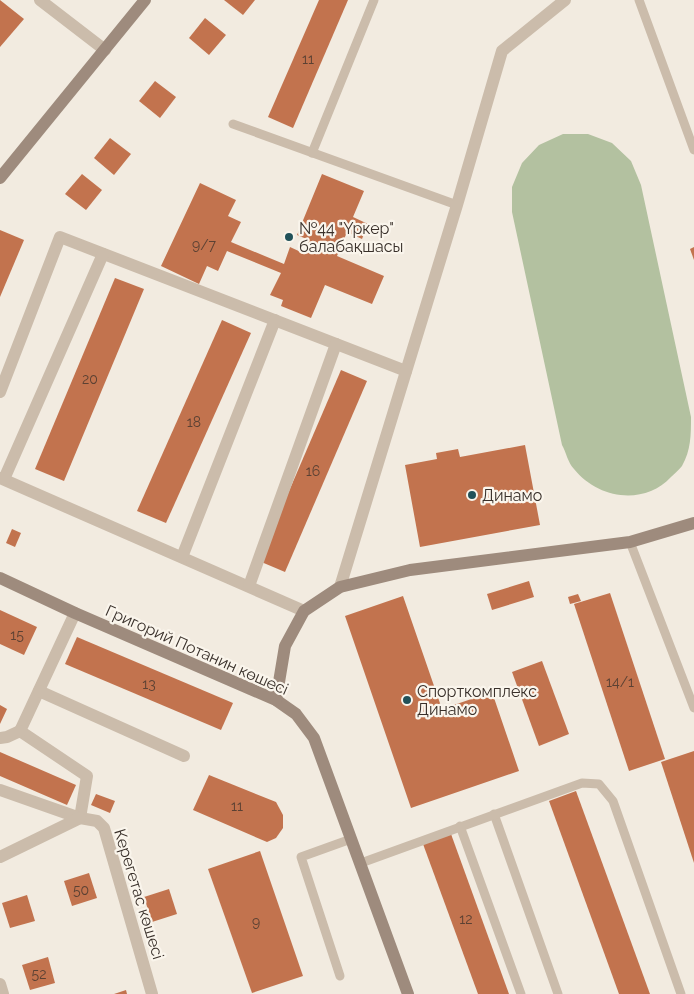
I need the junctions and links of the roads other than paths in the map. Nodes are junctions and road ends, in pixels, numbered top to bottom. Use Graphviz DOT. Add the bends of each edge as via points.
graph roads {
  1 [pos="40,0"];
  2 [pos="145,0"];
  3 [pos="374,0"];
  4 [pos="565,0"];
  5 [pos="640,0"];
  6 [pos="104,50"];
  7 [pos="232,124"];
  8 [pos="694,150"];
  9 [pos="312,153"];
  10 [pos="0,178"];
  11 [pos="457,204"];
  12 [pos="103,254"];
  13 [pos="276,320"];
  14 [pos="336,344"];
  15 [pos="406,371"];
  16 [pos="0,392"];
  17 [pos="2,478"];
  18 [pos="694,523"];
  19 [pos="630,542"];
  20 [pos="182,557"];
  21 [pos="0,578"];
  22 [pos="249,586"];
  23 [pos="340,587"];
  24 [pos="304,611"];
  25 [pos="75,613"];
  26 [pos="39,691"];
  27 [pos="276,700"];
  28 [pos="694,708"];
  29 [pos="20,731"];
  30 [pos="0,738"];
  31 [pos="184,756"];
  32 [pos="0,790"];
  33 [pos="494,814"];
  34 [pos="80,818"];
  35 [pos="460,826"];
  36 [pos="351,839"];
  37 [pos="0,857"];
  38 [pos="361,863"];
  39 [pos="340,976"];
  40 [pos="0,984"];
  41 [pos="3,994"];
  42 [pos="152,994"];
  43 [pos="408,994"];
  44 [pos="521,994"];
  45 [pos="558,994"];
  46 [pos="681,994"];
  1 -- 6 [label="street"];
  2 -- 6 [label="street"];
  3 -- 9 [label="lane"];
  4 -- 11 [label="street" via="502,51"];
  5 -- 8 [label="lane"];
  6 -- 10 [label="street"];
  7 -- 9 [label="lane"];
  9 -- 11 [label="lane"];
  11 -- 15 [label="street"];
  12 -- 13 [label="street"];
  12 -- 16 [label="street" via="60,237"];
  12 -- 17 [label="street"];
  13 -- 14 [label="street"];
  13 -- 20 [label="street"];
  14 -- 15 [label="street"];
  14 -- 22 [label="street"];
  15 -- 23 [label="street"];
  17 -- 20 [label="street"];
  18 -- 19 [label="street"];
  19 -- 23 [label="street" via="410,570"];
  19 -- 28 [label="lane"];
  20 -- 22 [label="street"];
  21 -- 25 [label="street, Григорий Потанин көшесі"];
  22 -- 24 [label="street"];
  23 -- 24 [label="street"];
  24 -- 27 [label="street" via="285,646"];
  25 -- 26 [label="street"];
  25 -- 27 [label="street, Григорий Потанин көшесі"];
  26 -- 29 [label="street"];
  26 -- 31 [label="street"];
  27 -- 36 [label="street, Григорий Потанин көшесі" via="296,714 314,738"];
  29 -- 30 [label="street"];
  29 -- 34 [label="street" via="87,776"];
  32 -- 34 [label="street, Керегетас көшесі"];
  33 -- 35 [label="lane"];
  33 -- 45 [label="lane"];
  33 -- 46 [label="lane" via="582,783 599,784 613,801"];
  34 -- 37 [label="street"];
  34 -- 42 [label="street, Керегетас көшесі" via="97,821 104,828"];
  35 -- 38 [label="lane"];
  35 -- 44 [label="lane"];
  36 -- 38 [label="street, Григорий Потанин көшесі"];
  36 -- 39 [label="lane" via="301,857"];
  38 -- 43 [label="street, Григорий Потанин көшесі"];
  40 -- 41 [label="street"];
}
